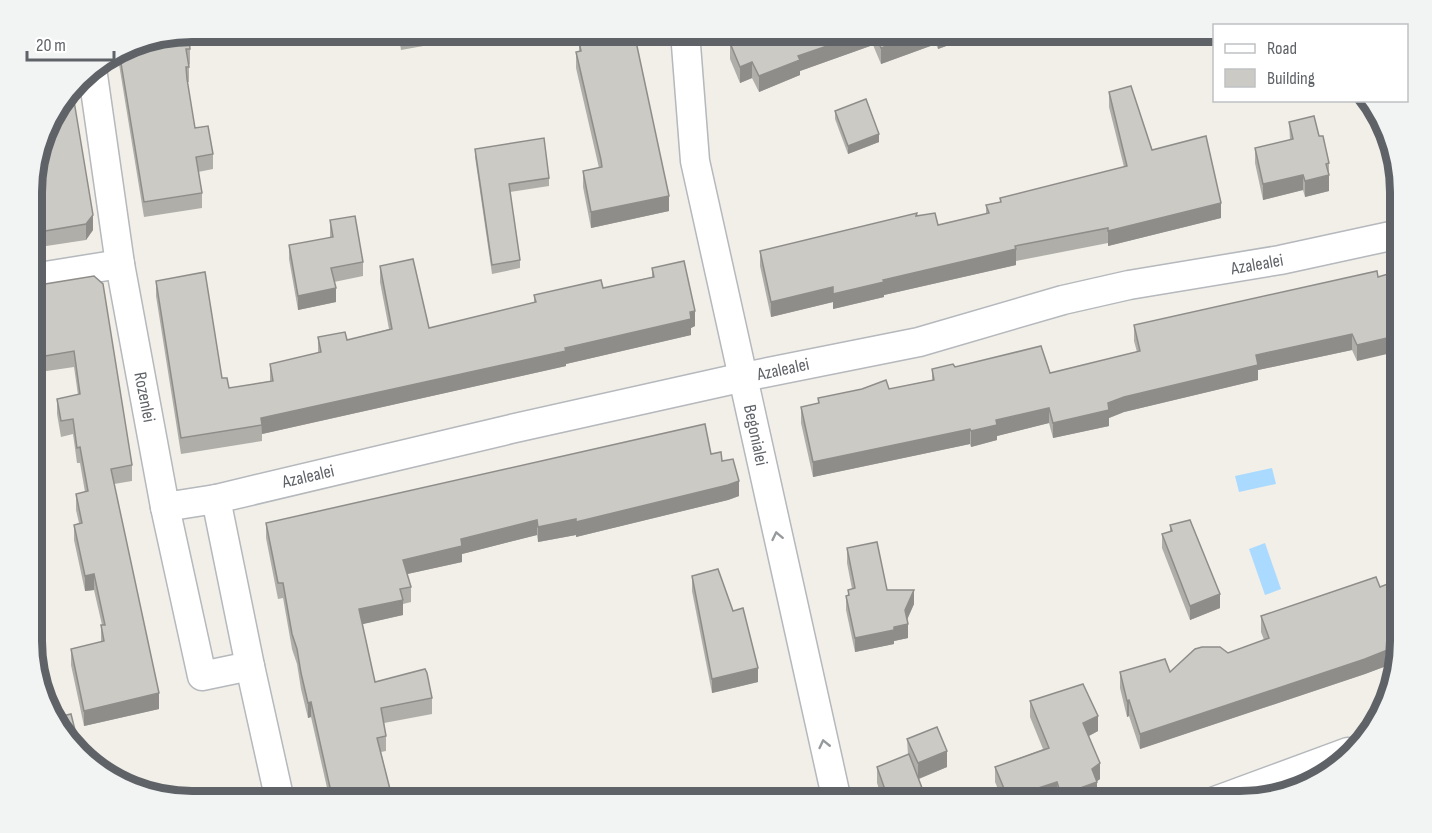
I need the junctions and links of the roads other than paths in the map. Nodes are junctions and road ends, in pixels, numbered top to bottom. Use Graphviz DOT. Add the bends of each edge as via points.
graph roads {
  1 [pos="686,42"];
  2 [pos="94,79"];
  3 [pos="1390,236"];
  4 [pos="120,264"];
  5 [pos="42,277"];
  6 [pos="744,377"];
  7 [pos="216,500"];
  8 [pos="165,507"];
  9 [pos="250,666"];
  10 [pos="1336,757"];
  11 [pos="278,791"];
  12 [pos="835,791"];
  13 [pos="1242,791"];
  1 -- 6 [label="street, Begonialei" via="694,161"];
  2 -- 4 [label="street, Rozenlei"];
  3 -- 6 [label="street, Azalealei" via="1280,260 1129,285 919,342"];
  4 -- 5 [label="street"];
  4 -- 8 [label="street, Rozenlei"];
  6 -- 7 [label="street, Azalealei"];
  12 -- 6 [label="street, Begonialei, one-way"];
  7 -- 8 [label="street, Azalealei"];
  7 -- 9 [label="street"];
  8 -- 9 [label="street, Rozenlei" via="202,676"];
  9 -- 11 [label="street"];
  10 -- 13 [label="street"];
}
